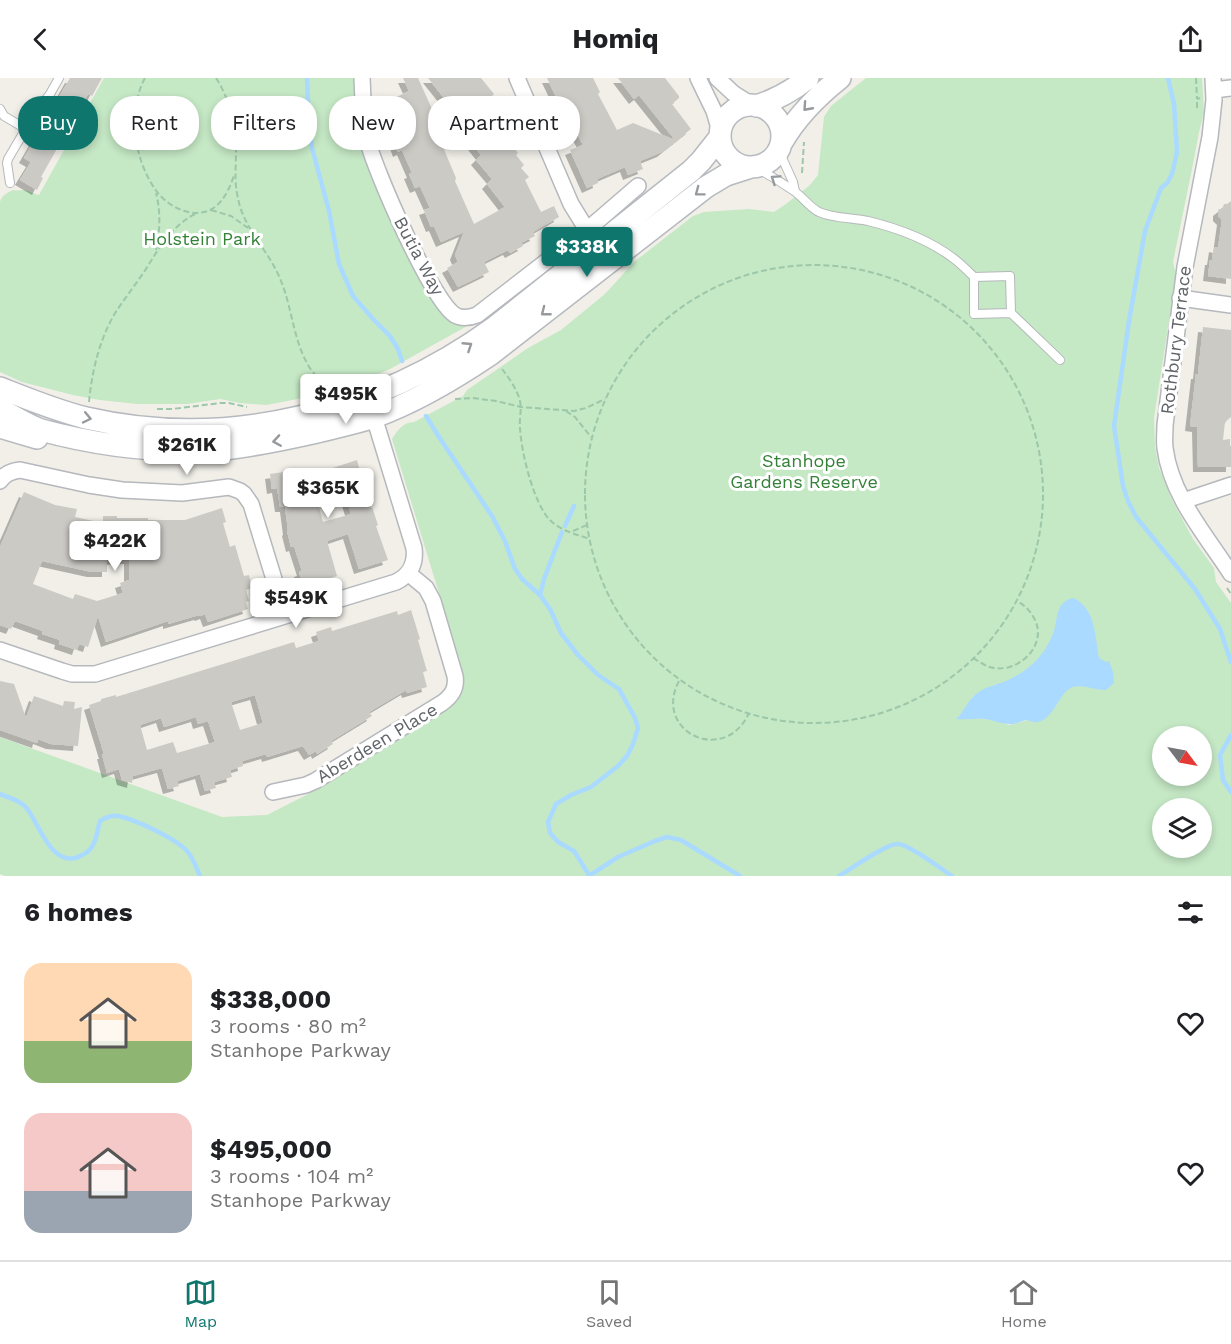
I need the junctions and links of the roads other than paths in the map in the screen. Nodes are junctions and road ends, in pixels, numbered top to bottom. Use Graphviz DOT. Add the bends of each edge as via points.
graph roads {
  1 [pos="59,78"];
  2 [pos="362,78"];
  3 [pos="517,78"];
  4 [pos="698,78"];
  5 [pos="717,78"];
  6 [pos="808,78"];
  7 [pos="840,78"];
  8 [pos="1214,84"];
  9 [pos="1231,88"];
  10 [pos="49,96"];
  11 [pos="754,106"];
  12 [pos="0,109"];
  13 [pos="18,124"];
  14 [pos="720,136"];
  15 [pos="18,142"];
  16 [pos="781,144"];
  17 [pos="753,167"];
  18 [pos="10,183"];
  19 [pos="638,186"];
  20 [pos="795,191"];
  21 [pos="586,230"];
  22 [pos="974,277"];
  23 [pos="1180,298"];
  24 [pos="1231,305"];
  25 [pos="1011,313"];
  26 [pos="1060,360"];
  27 [pos="422,384"];
  28 [pos="0,388"];
  29 [pos="370,407"];
  30 [pos="0,410"];
  31 [pos="0,420"];
  32 [pos="0,427"];
  33 [pos="39,429"];
  34 [pos="96,442"];
  35 [pos="0,481"];
  36 [pos="1231,485"];
  37 [pos="1183,501"];
  38 [pos="408,573"];
  39 [pos="1231,574"];
  40 [pos="285,615"];
  41 [pos="0,650"];
  42 [pos="273,792"];
  1 -- 10 [label="lane"];
  2 -- 21 [label="street, Butia Way" via="367,138 376,167 425,273 455,315 477,315"];
  3 -- 21 [label="street"];
  4 -- 14 [label="street" via="714,111"];
  5 -- 11 [label="street"];
  6 -- 11 [label="main road" via="786,94"];
  7 -- 16 [label="main road, one-way" via="813,100"];
  8 -- 9 [label="street"];
  8 -- 23 [label="street, Rothbury Terrace" via="1210,137"];
  11 -- 14 [label="main road" via="730,114"];
  11 -- 16 [label="main road" via="777,118"];
  12 -- 13 [label="lane"];
  14 -- 17 [label="main road" via="732,161"];
  27 -- 14 [label="main road, one-way" via="691,171"];
  15 -- 18 [label="lane" via="7,163"];
  16 -- 17 [label="main road" via="771,160"];
  16 -- 20 [label="lane"];
  20 -- 17 [label="lane, one-way"];
  17 -- 27 [label="main road, one-way" via="726,175 706,187 491,354 448,382"];
  19 -- 21 [label="street, Butia Way"];
  20 -- 22 [label="lane" via="826,215 872,222 937,247"];
  22 -- 25 [label="lane" via="1010,276"];
  22 -- 25 [label="lane" via="974,314"];
  23 -- 24 [label="street"];
  23 -- 37 [label="street, Rothbury Terrace" via="1164,447"];
  25 -- 26 [label="lane"];
  27 -- 29 [label="main road"];
  28 -- 29 [label="main road, one-way" via="88,418 139,427 199,430 251,426 339,407"];
  29 -- 34 [label="main road, one-way" via="288,439 225,448 191,450"];
  29 -- 38 [label="street" via="414,548 414,563"];
  30 -- 33 [label="main road"];
  31 -- 33 [label="lane"];
  32 -- 34 [label="main road" via="47,441"];
  33 -- 34 [label="main road"];
  35 -- 40 [label="street" via="8,473 20,470 122,490 182,493 229,487 240,491 251,504"];
  36 -- 37 [label="street"];
  37 -- 39 [label="street, Rothbury Terrace"];
  38 -- 40 [label="street" via="396,582"];
  38 -- 42 [label="street, Aberdeen Place" via="426,588 433,601 455,676 453,692 442,703 315,781"];
  40 -- 41 [label="street" via="95,674 72,674"];
}
